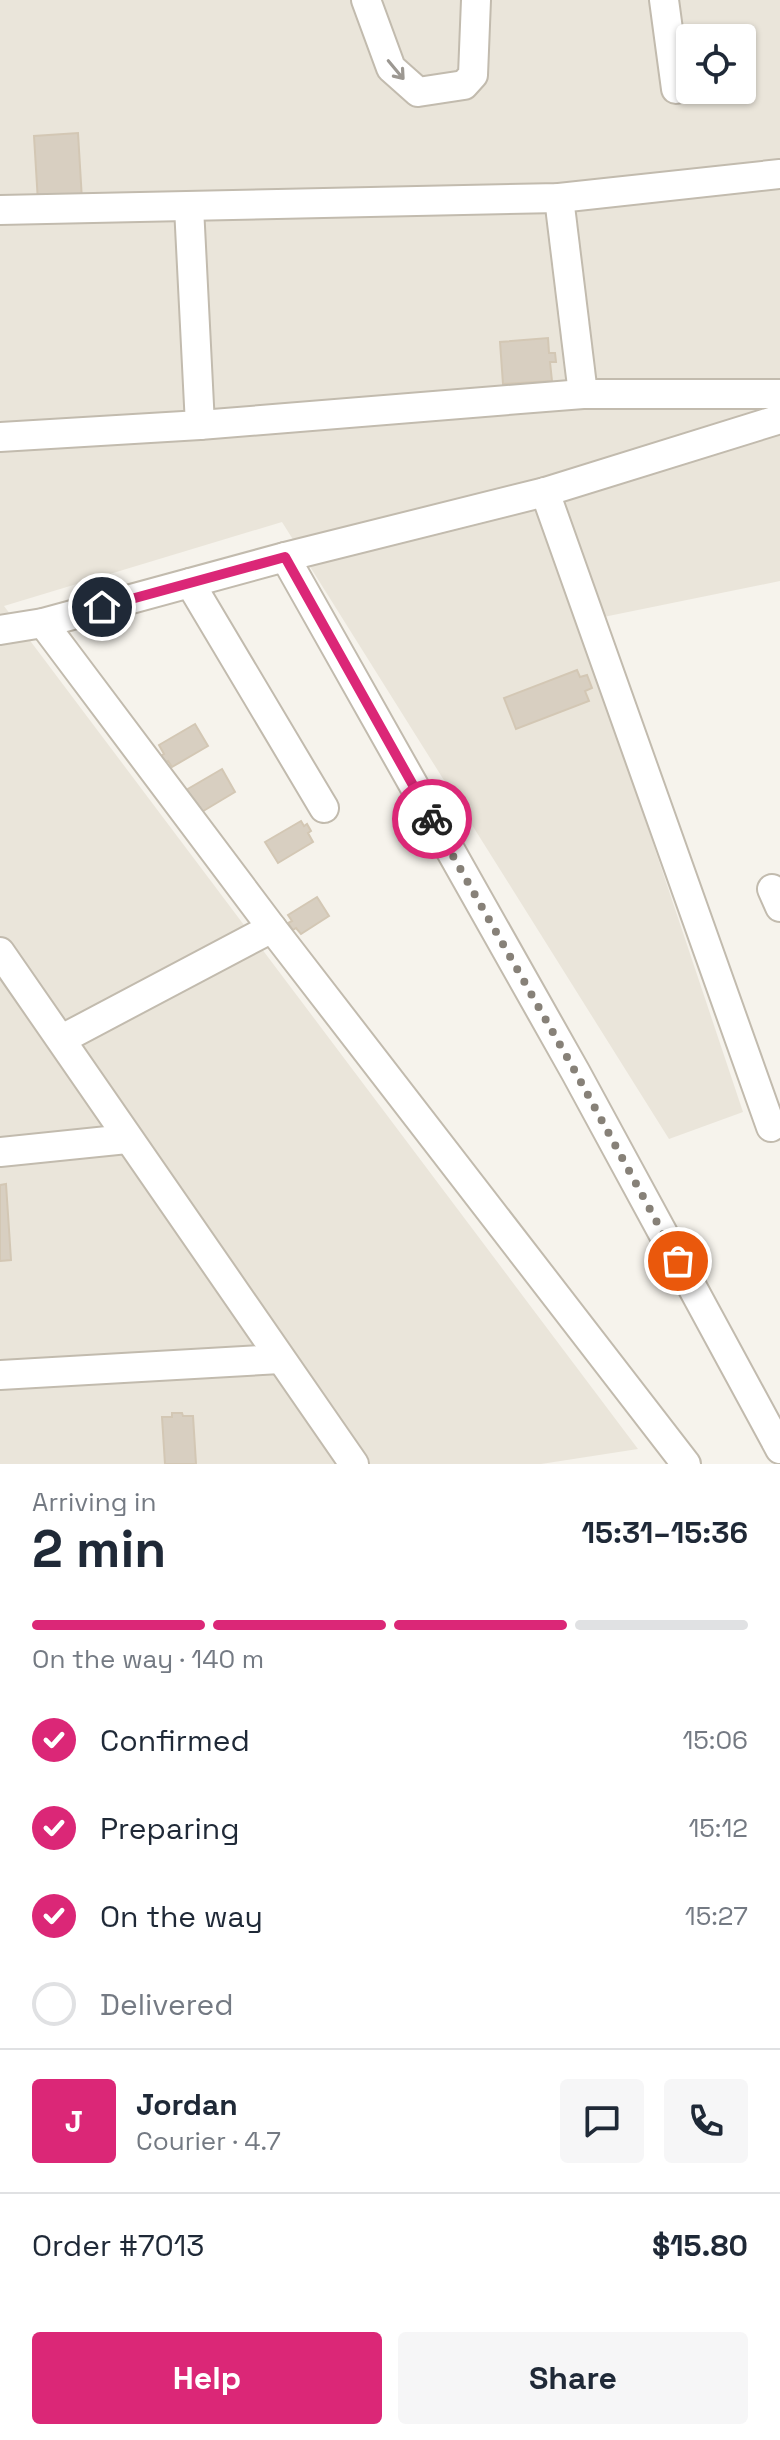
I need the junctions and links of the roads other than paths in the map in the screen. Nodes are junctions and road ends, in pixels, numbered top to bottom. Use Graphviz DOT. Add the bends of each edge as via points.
graph roads {
  1 [pos="366,0"];
  2 [pos="476,0"];
  3 [pos="664,0"];
  4 [pos="676,89"];
  5 [pos="780,174"];
  6 [pos="559,198"];
  7 [pos="189,207"];
  8 [pos="0,210"];
  9 [pos="583,394"];
  10 [pos="780,394"];
  11 [pos="780,419"];
  12 [pos="200,425"];
  13 [pos="0,437"];
  14 [pos="545,492"];
  15 [pos="285,557"];
  16 [pos="190,583"];
  17 [pos="43,623"];
  18 [pos="0,630"];
  19 [pos="324,808"];
  20 [pos="272,928"];
  21 [pos="0,952"];
  22 [pos="62,1039"];
  23 [pos="771,1127"];
  24 [pos="127,1139"];
  25 [pos="0,1152"];
  26 [pos="280,1359"];
  27 [pos="0,1375"];
  28 [pos="780,1449"];
  29 [pos="780,1458"];
  30 [pos="354,1464"];
  31 [pos="686,1464"];
  32 [pos="763,1464"];
  1 -- 2 [label="street, one-way" via="391,68 418,92 464,85 473,75"];
  3 -- 4 [label="street"];
  5 -- 6 [label="street"];
  6 -- 7 [label="street"];
  6 -- 9 [label="street"];
  7 -- 8 [label="street"];
  7 -- 12 [label="street"];
  9 -- 10 [label="street"];
  9 -- 12 [label="street"];
  11 -- 14 [label="street"];
  12 -- 13 [label="street"];
  14 -- 15 [label="street"];
  14 -- 23 [label="street"];
  15 -- 16 [label="street"];
  15 -- 28 [label="street" via="576,1073"];
  16 -- 17 [label="street"];
  16 -- 19 [label="street"];
  17 -- 18 [label="street"];
  17 -- 20 [label="street"];
  20 -- 22 [label="street"];
  20 -- 31 [label="street"];
  21 -- 22 [label="street"];
  22 -- 24 [label="street"];
  24 -- 25 [label="street"];
  24 -- 26 [label="street"];
  26 -- 27 [label="street"];
  26 -- 30 [label="street"];
  29 -- 32 [label="street"];
}
